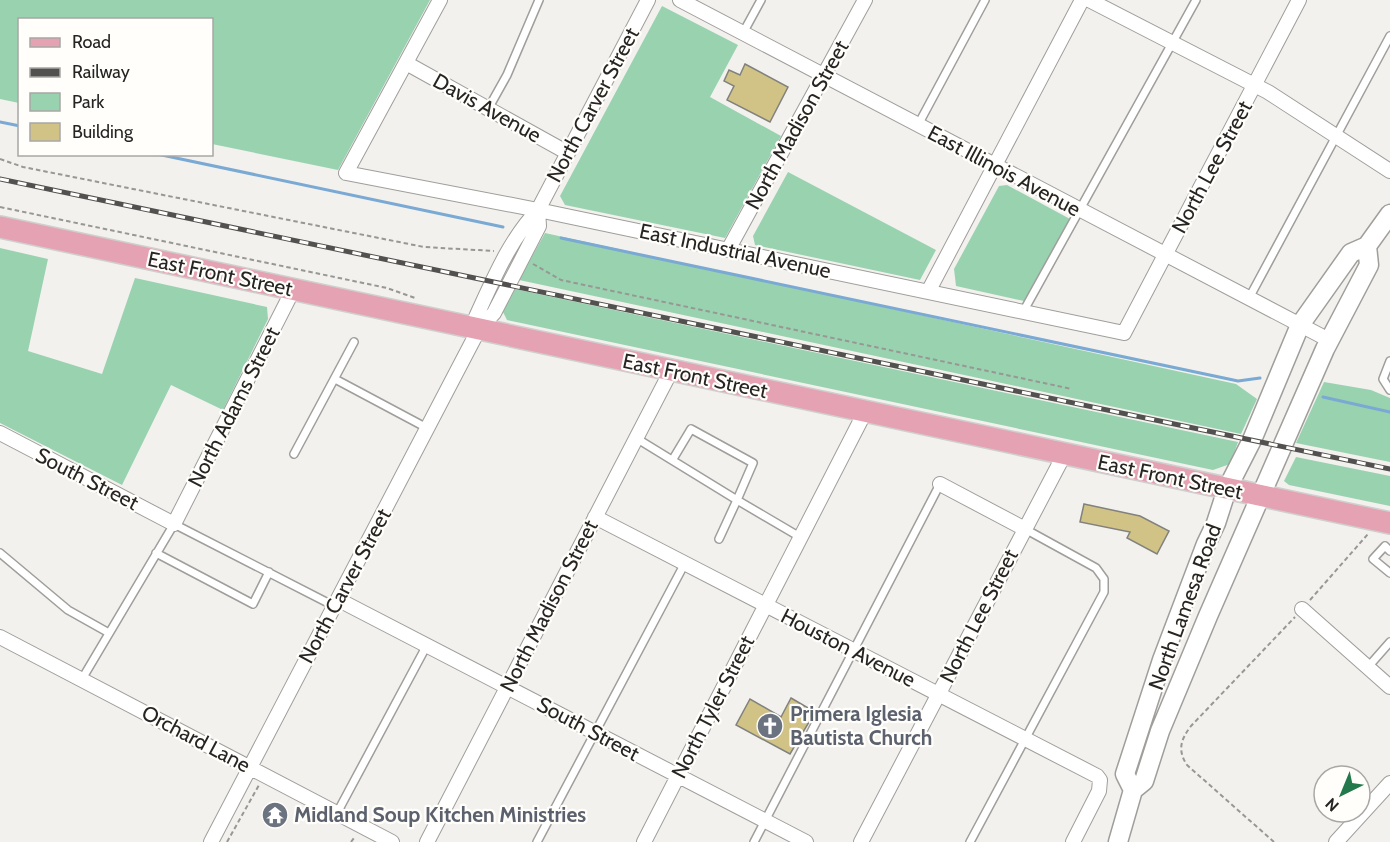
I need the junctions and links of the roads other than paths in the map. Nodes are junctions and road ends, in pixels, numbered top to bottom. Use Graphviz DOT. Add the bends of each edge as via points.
graph roads {
  1 [pos="440,0"];
  2 [pos="539,0"];
  3 [pos="648,0"];
  4 [pos="680,0"];
  5 [pos="761,0"];
  6 [pos="865,0"];
  7 [pos="985,0"];
  8 [pos="1082,0"];
  9 [pos="1089,0"];
  10 [pos="1196,0"];
  11 [pos="1299,0"];
  12 [pos="743,33"];
  13 [pos="1390,36"];
  14 [pos="1173,44"];
  15 [pos="406,63"];
  16 [pos="825,76"];
  17 [pos="1255,85"];
  18 [pos="488,109"];
  19 [pos="918,125"];
  20 [pos="1337,137"];
  21 [pos="568,153"];
  22 [pos="995,166"];
  23 [pos="1390,171"];
  24 [pos="538,210"];
  25 [pos="1080,211"];
  26 [pos="1390,214"];
  27 [pos="0,227"];
  28 [pos="1367,246"];
  29 [pos="728,250"];
  30 [pos="1165,256"];
  31 [pos="293,290"];
  32 [pos="928,292"];
  33 [pos="1248,300"];
  34 [pos="1023,312"];
  35 [pos="1300,325"];
  36 [pos="479,329"];
  37 [pos="1124,333"];
  38 [pos="1329,340"];
  39 [pos="354,342"];
  40 [pos="1390,361"];
  41 [pos="671,371"];
  42 [pos="334,379"];
  43 [pos="1390,390"];
  44 [pos="865,412"];
  45 [pos="427,428"];
  46 [pos="0,433"];
  47 [pos="636,438"];
  48 [pos="294,454"];
  49 [pos="1064,454"];
  50 [pos="673,459"];
  51 [pos="940,484"];
  52 [pos="1227,489"];
  53 [pos="1261,496"];
  54 [pos="737,500"];
  55 [pos="595,517"];
  56 [pos="1385,522"];
  57 [pos="174,524"];
  58 [pos="1025,529"];
  59 [pos="800,537"];
  60 [pos="719,539"];
  61 [pos="1390,551"];
  62 [pos="0,553"];
  63 [pos="156,553"];
  64 [pos="685,563"];
  65 [pos="269,573"];
  66 [pos="1390,573"];
  67 [pos="337,603"];
  68 [pos="765,605"];
  69 [pos="1302,609"];
  70 [pos="109,633"];
  71 [pos="0,636"];
  72 [pos="1390,642"];
  73 [pos="427,645"];
  74 [pos="852,650"];
  75 [pos="1368,667"];
  76 [pos="82,679"];
  77 [pos="507,687"];
  78 [pos="1390,687"];
  79 [pos="939,694"];
  80 [pos="594,732"];
  81 [pos="1024,739"];
  82 [pos="249,767"];
  83 [pos="678,776"];
  84 [pos="1390,783"];
  85 [pos="1133,790"];
  86 [pos="337,813"];
  87 [pos="765,821"];
  88 [pos="211,842"];
  89 [pos="392,842"];
  90 [pos="427,842"];
  91 [pos="537,842"];
  92 [pos="644,842"];
  93 [pos="754,842"];
  94 [pos="806,842"];
  95 [pos="861,842"];
  96 [pos="970,842"];
  97 [pos="1073,842"];
  98 [pos="1118,842"];
  99 [pos="1336,842"];
  1 -- 15 [label="street"];
  2 -- 18 [label="lane"];
  3 -- 21 [label="street, North Carver Street"];
  4 -- 12 [label="street, East Illinois Avenue"];
  5 -- 12 [label="lane"];
  6 -- 16 [label="street, North Madison Street"];
  7 -- 19 [label="lane"];
  8 -- 22 [label="street"];
  9 -- 14 [label="street"];
  10 -- 14 [label="lane"];
  11 -- 17 [label="street, North Lee Street"];
  12 -- 16 [label="street, East Illinois Avenue"];
  13 -- 20 [label="lane"];
  14 -- 17 [label="street"];
  14 -- 25 [label="lane"];
  15 -- 18 [label="street, Davis Avenue"];
  15 -- 24 [label="street, East Industrial Avenue" via="346,173"];
  16 -- 19 [label="street, East Illinois Avenue"];
  16 -- 29 [label="street, North Madison Street"];
  17 -- 20 [label="street"];
  17 -- 30 [label="street, North Lee Street"];
  18 -- 21 [label="street, Davis Avenue"];
  19 -- 22 [label="street, East Illinois Avenue"];
  20 -- 23 [label="street"];
  20 -- 33 [label="lane"];
  21 -- 24 [label="street, North Carver Street"];
  22 -- 25 [label="street, East Illinois Avenue"];
  22 -- 32 [label="street"];
  24 -- 29 [label="street, East Industrial Avenue"];
  24 -- 36 [label="street, North Carver Street" via="539,226 494,313"];
  24 -- 36 [label="street, North Carver Street" via="525,224 476,317"];
  25 -- 30 [label="street, East Illinois Avenue"];
  25 -- 34 [label="lane"];
  26 -- 28 [label="main road, North Lamesa Road"];
  27 -- 31 [label="main road, East Front Street"];
  28 -- 35 [label="main road, North Lamesa Road" via="1351,253"];
  28 -- 38 [label="main road, North Lamesa Road" via="1369,265"];
  29 -- 32 [label="street, East Industrial Avenue"];
  30 -- 33 [label="street, East Illinois Avenue"];
  30 -- 37 [label="street, North Lee Street"];
  31 -- 36 [label="main road, East Front Street"];
  31 -- 57 [label="street, North Adams Street"];
  32 -- 34 [label="street, East Industrial Avenue"];
  33 -- 35 [label="street, East Illinois Avenue"];
  34 -- 37 [label="street, East Industrial Avenue"];
  35 -- 38 [label="street, East Illinois Avenue"];
  35 -- 52 [label="main road, North Lamesa Road"];
  36 -- 41 [label="main road, East Front Street"];
  36 -- 45 [label="street, North Carver Street"];
  38 -- 53 [label="main road, North Lamesa Road"];
  39 -- 42 [label="lane"];
  40 -- 43 [label="lane" via="1383,379"];
  41 -- 44 [label="main road, East Front Street"];
  41 -- 47 [label="street, North Madison Street"];
  42 -- 45 [label="lane"];
  42 -- 48 [label="lane"];
  44 -- 49 [label="main road, East Front Street"];
  44 -- 59 [label="street, North Tyler Street"];
  45 -- 67 [label="street, North Carver Street"];
  46 -- 57 [label="street, South Street"];
  47 -- 50 [label="lane"];
  47 -- 55 [label="street, North Madison Street"];
  49 -- 52 [label="main road, East Front Street"];
  49 -- 58 [label="street, North Lee Street"];
  50 -- 54 [label="lane"];
  50 -- 54 [label="lane" via="691,429 753,462"];
  51 -- 58 [label="street"];
  51 -- 74 [label="lane"];
  52 -- 53 [label="main road, East Front Street"];
  52 -- 85 [label="main road, North Lamesa Road" via="1162,660 1125,774"];
  53 -- 56 [label="main road, East Front Street"];
  53 -- 85 [label="main road, North Lamesa Road" via="1160,731 1144,781"];
  54 -- 59 [label="lane"];
  54 -- 60 [label="lane"];
  55 -- 64 [label="street, Houston Avenue"];
  55 -- 77 [label="street, North Madison Street"];
  57 -- 63 [label="lane"];
  57 -- 65 [label="lane"];
  58 -- 79 [label="street, North Lee Street"];
  58 -- 81 [label="lane" via="1096,568 1104,579 1104,592"];
  59 -- 68 [label="street, North Tyler Street"];
  61 -- 66 [label="lane" via="1385,546 1373,559"];
  62 -- 70 [label="lane" via="68,610"];
  63 -- 65 [label="lane" via="253,604"];
  63 -- 70 [label="lane"];
  64 -- 68 [label="street, Houston Avenue"];
  64 -- 80 [label="lane"];
  65 -- 67 [label="lane"];
  67 -- 73 [label="street, South Street"];
  67 -- 82 [label="street, North Carver Street"];
  68 -- 74 [label="street, Houston Avenue"];
  68 -- 83 [label="street, North Tyler Street"];
  69 -- 75 [label="street"];
  70 -- 76 [label="lane"];
  71 -- 76 [label="street, Orchard Lane"];
  72 -- 75 [label="lane"];
  73 -- 77 [label="street, South Street"];
  73 -- 86 [label="lane"];
  74 -- 79 [label="street, Houston Avenue"];
  74 -- 87 [label="lane"];
  75 -- 78 [label="street"];
  76 -- 82 [label="street, Orchard Lane"];
  77 -- 80 [label="street, South Street"];
  77 -- 90 [label="street, North Madison Street"];
  79 -- 81 [label="street, Houston Avenue"];
  79 -- 95 [label="street, North Lee Street"];
  80 -- 83 [label="street, South Street"];
  80 -- 91 [label="lane"];
  81 -- 96 [label="lane"];
  81 -- 97 [label="street, Houston Avenue" via="1100,780 1099,791"];
  82 -- 86 [label="street, Orchard Lane"];
  82 -- 88 [label="street, North Carver Street"];
  83 -- 87 [label="street, South Street"];
  83 -- 92 [label="street, North Tyler Street"];
  84 -- 99 [label="street"];
  85 -- 98 [label="main road, North Lamesa Road"];
  86 -- 89 [label="street, Orchard Lane"];
  87 -- 93 [label="lane"];
  87 -- 94 [label="street, South Street"];
}
